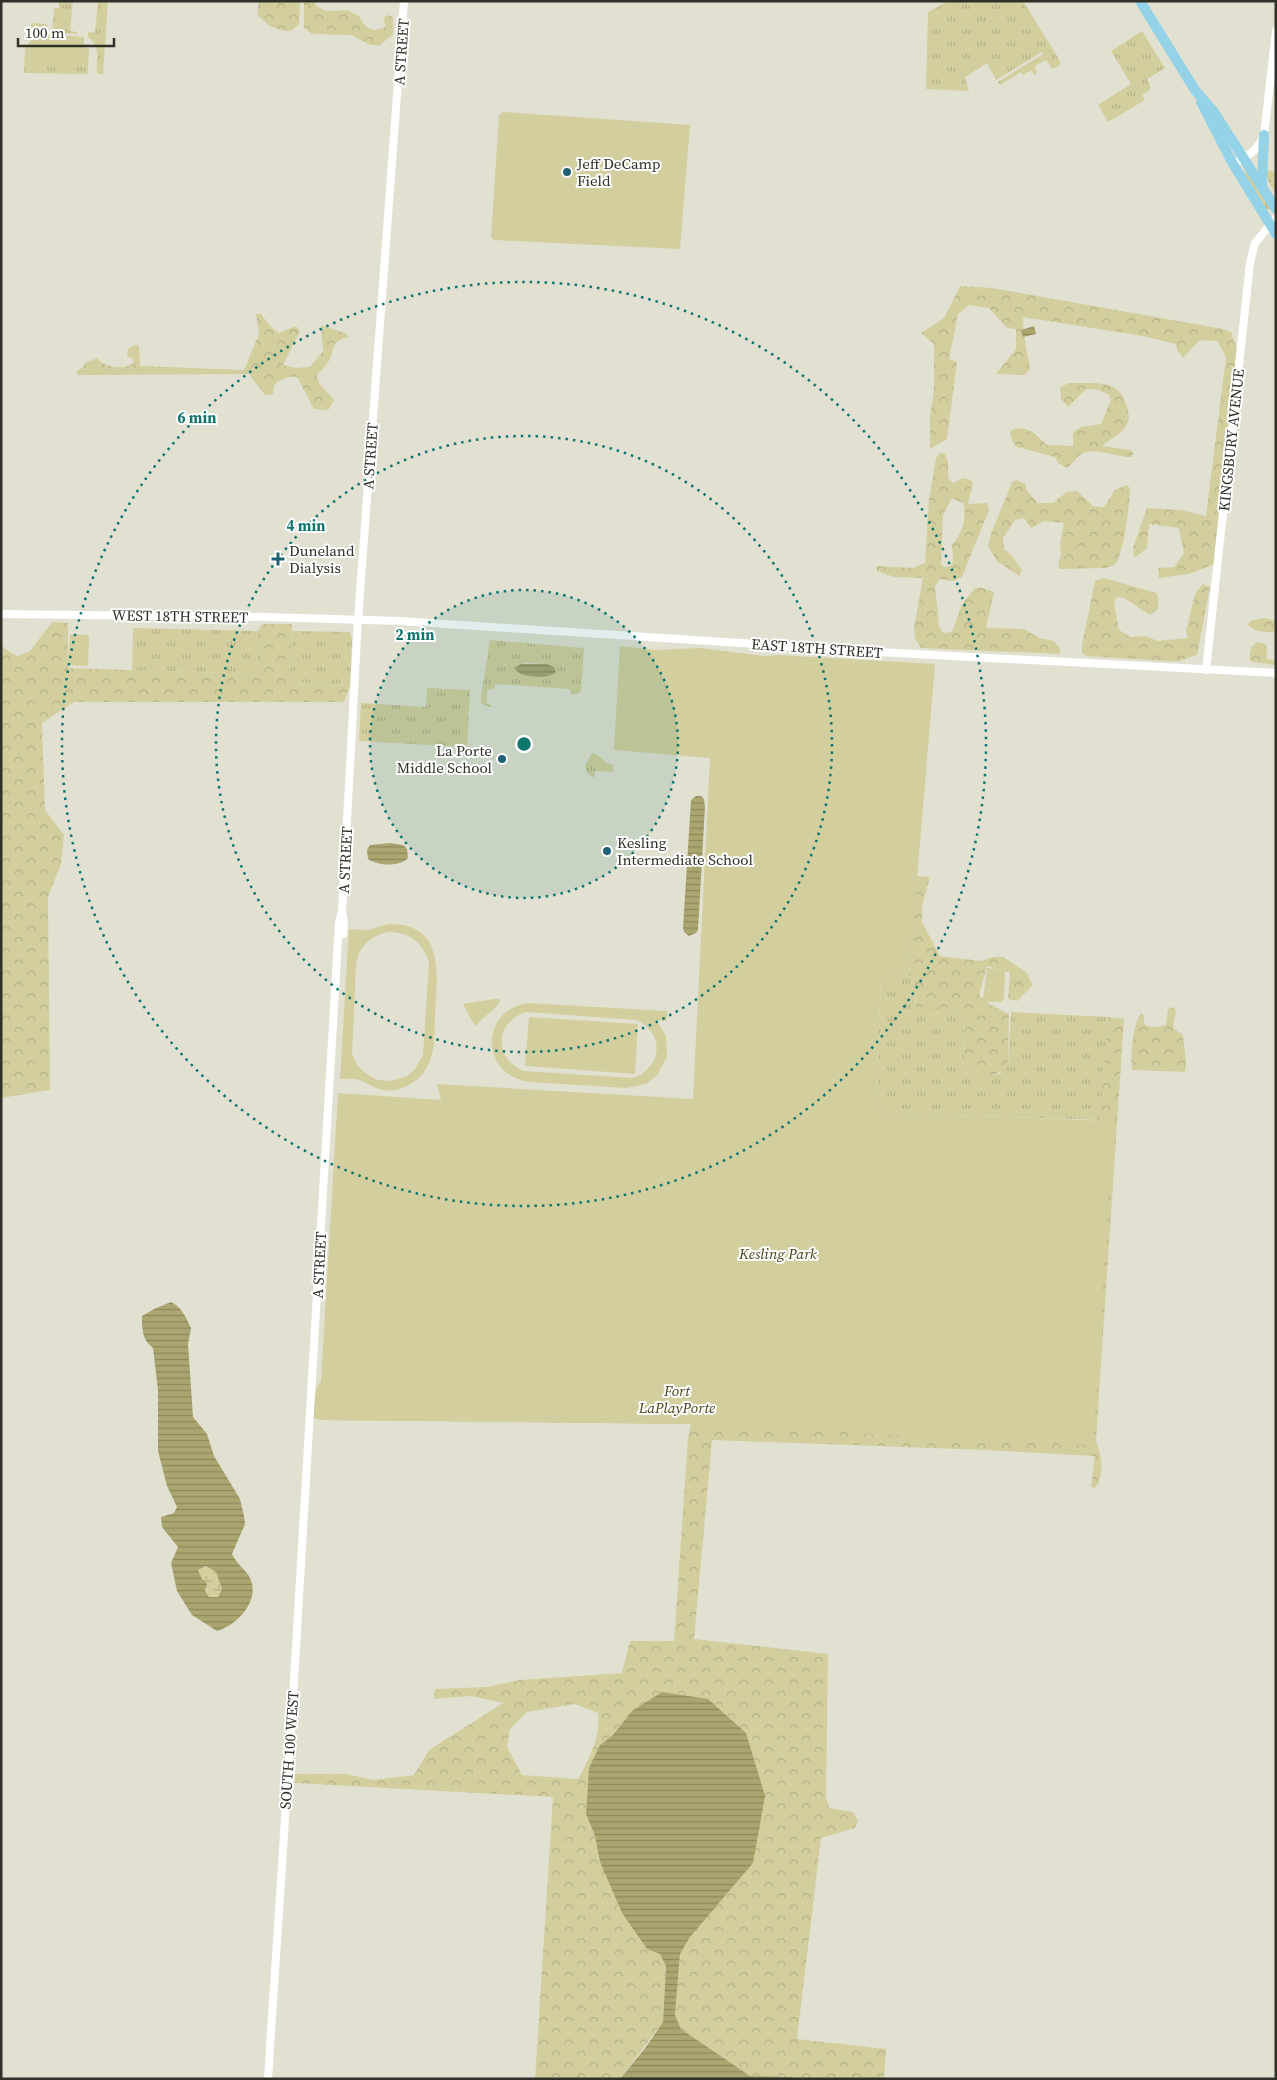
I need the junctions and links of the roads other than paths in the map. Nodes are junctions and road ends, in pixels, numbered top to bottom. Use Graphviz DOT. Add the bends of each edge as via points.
graph roads {
  1 [pos="404,1"];
  2 [pos="1140,1"];
  3 [pos="1276,31"];
  4 [pos="1195,90"];
  5 [pos="1264,135"];
  6 [pos="1244,158"];
  7 [pos="1233,164"];
  8 [pos="1262,184"];
  9 [pos="1276,208"];
  10 [pos="1273,221"];
  11 [pos="1276,234"];
  12 [pos="1,614"];
  13 [pos="358,619"];
  14 [pos="1206,670"];
  15 [pos="1276,673"];
  16 [pos="310,1421"];
  17 [pos="268,2079"];
  1 -- 13 [label="street, A STREET"];
  2 -- 4 [label="main road"];
  3 -- 5 [label="street"];
  4 -- 6 [label="main road" via="1214,112"];
  4 -- 7 [label="main road"];
  5 -- 6 [label="street" via="1254,152"];
  5 -- 8 [label="main road"];
  6 -- 7 [label="street"];
  6 -- 8 [label="main road"];
  7 -- 10 [label="main road"];
  8 -- 9 [label="main road"];
  10 -- 11 [label="main road"];
  10 -- 14 [label="street, KINGSBURY AVENUE" via="1255,243 1250,263"];
  12 -- 13 [label="street, WEST 18TH STREET"];
  13 -- 14 [label="street, EAST 18TH STREET"];
  13 -- 16 [label="street, A STREET" via="343,932 337,960"];
  14 -- 15 [label="street, EAST 18TH STREET"];
  16 -- 17 [label="street, SOUTH 100 WEST"];
}
